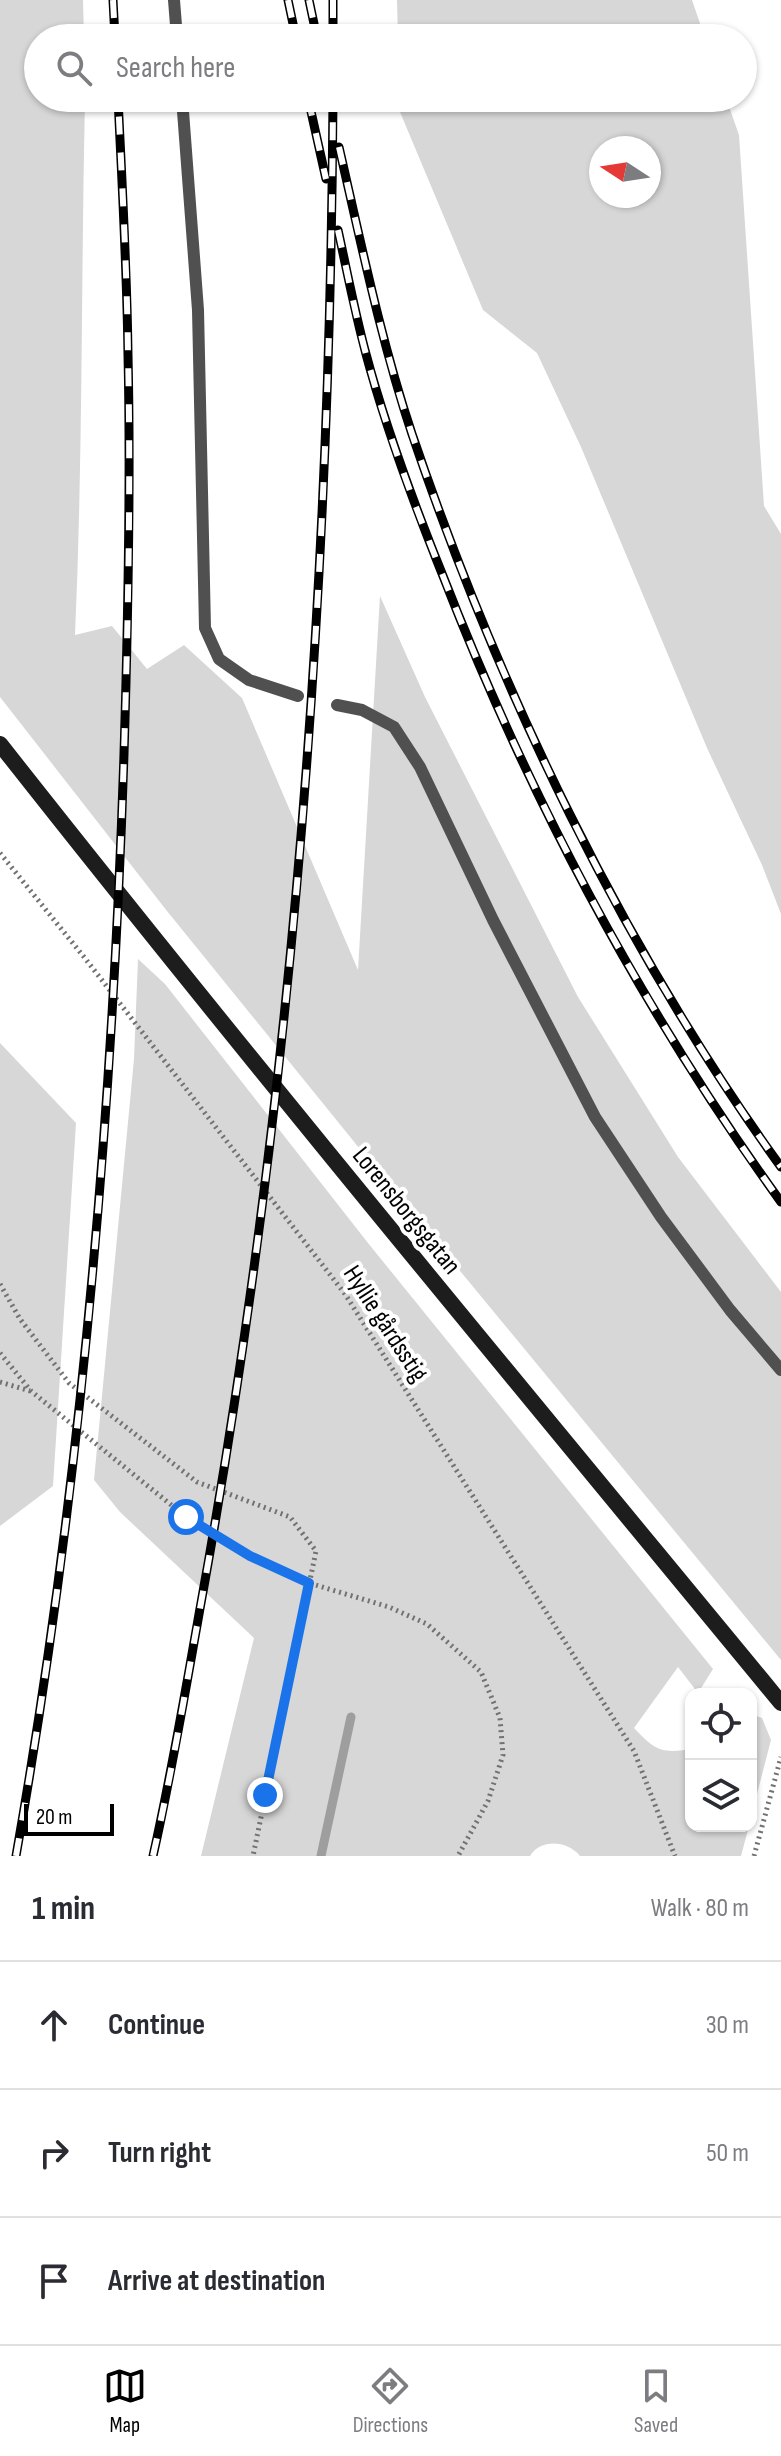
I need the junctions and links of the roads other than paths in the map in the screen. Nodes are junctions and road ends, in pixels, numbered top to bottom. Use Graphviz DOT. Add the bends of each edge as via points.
graph roads {
  1 [pos="174,0"];
  2 [pos="176,24"];
  3 [pos="183,112"];
  4 [pos="298,696"];
  5 [pos="337,705"];
  6 [pos="0,744"];
  7 [pos="781,1370"];
  8 [pos="781,1703"];
  1 -- 2 [label="lane"];
  3 -- 4 [label="lane" via="198,310 205,628 219,659 249,680"];
  5 -- 7 [label="lane" via="362,710 394,727 420,767 595,1117 661,1217"];
  6 -- 8 [label="main road, Lorensborgsgatan"];
}
